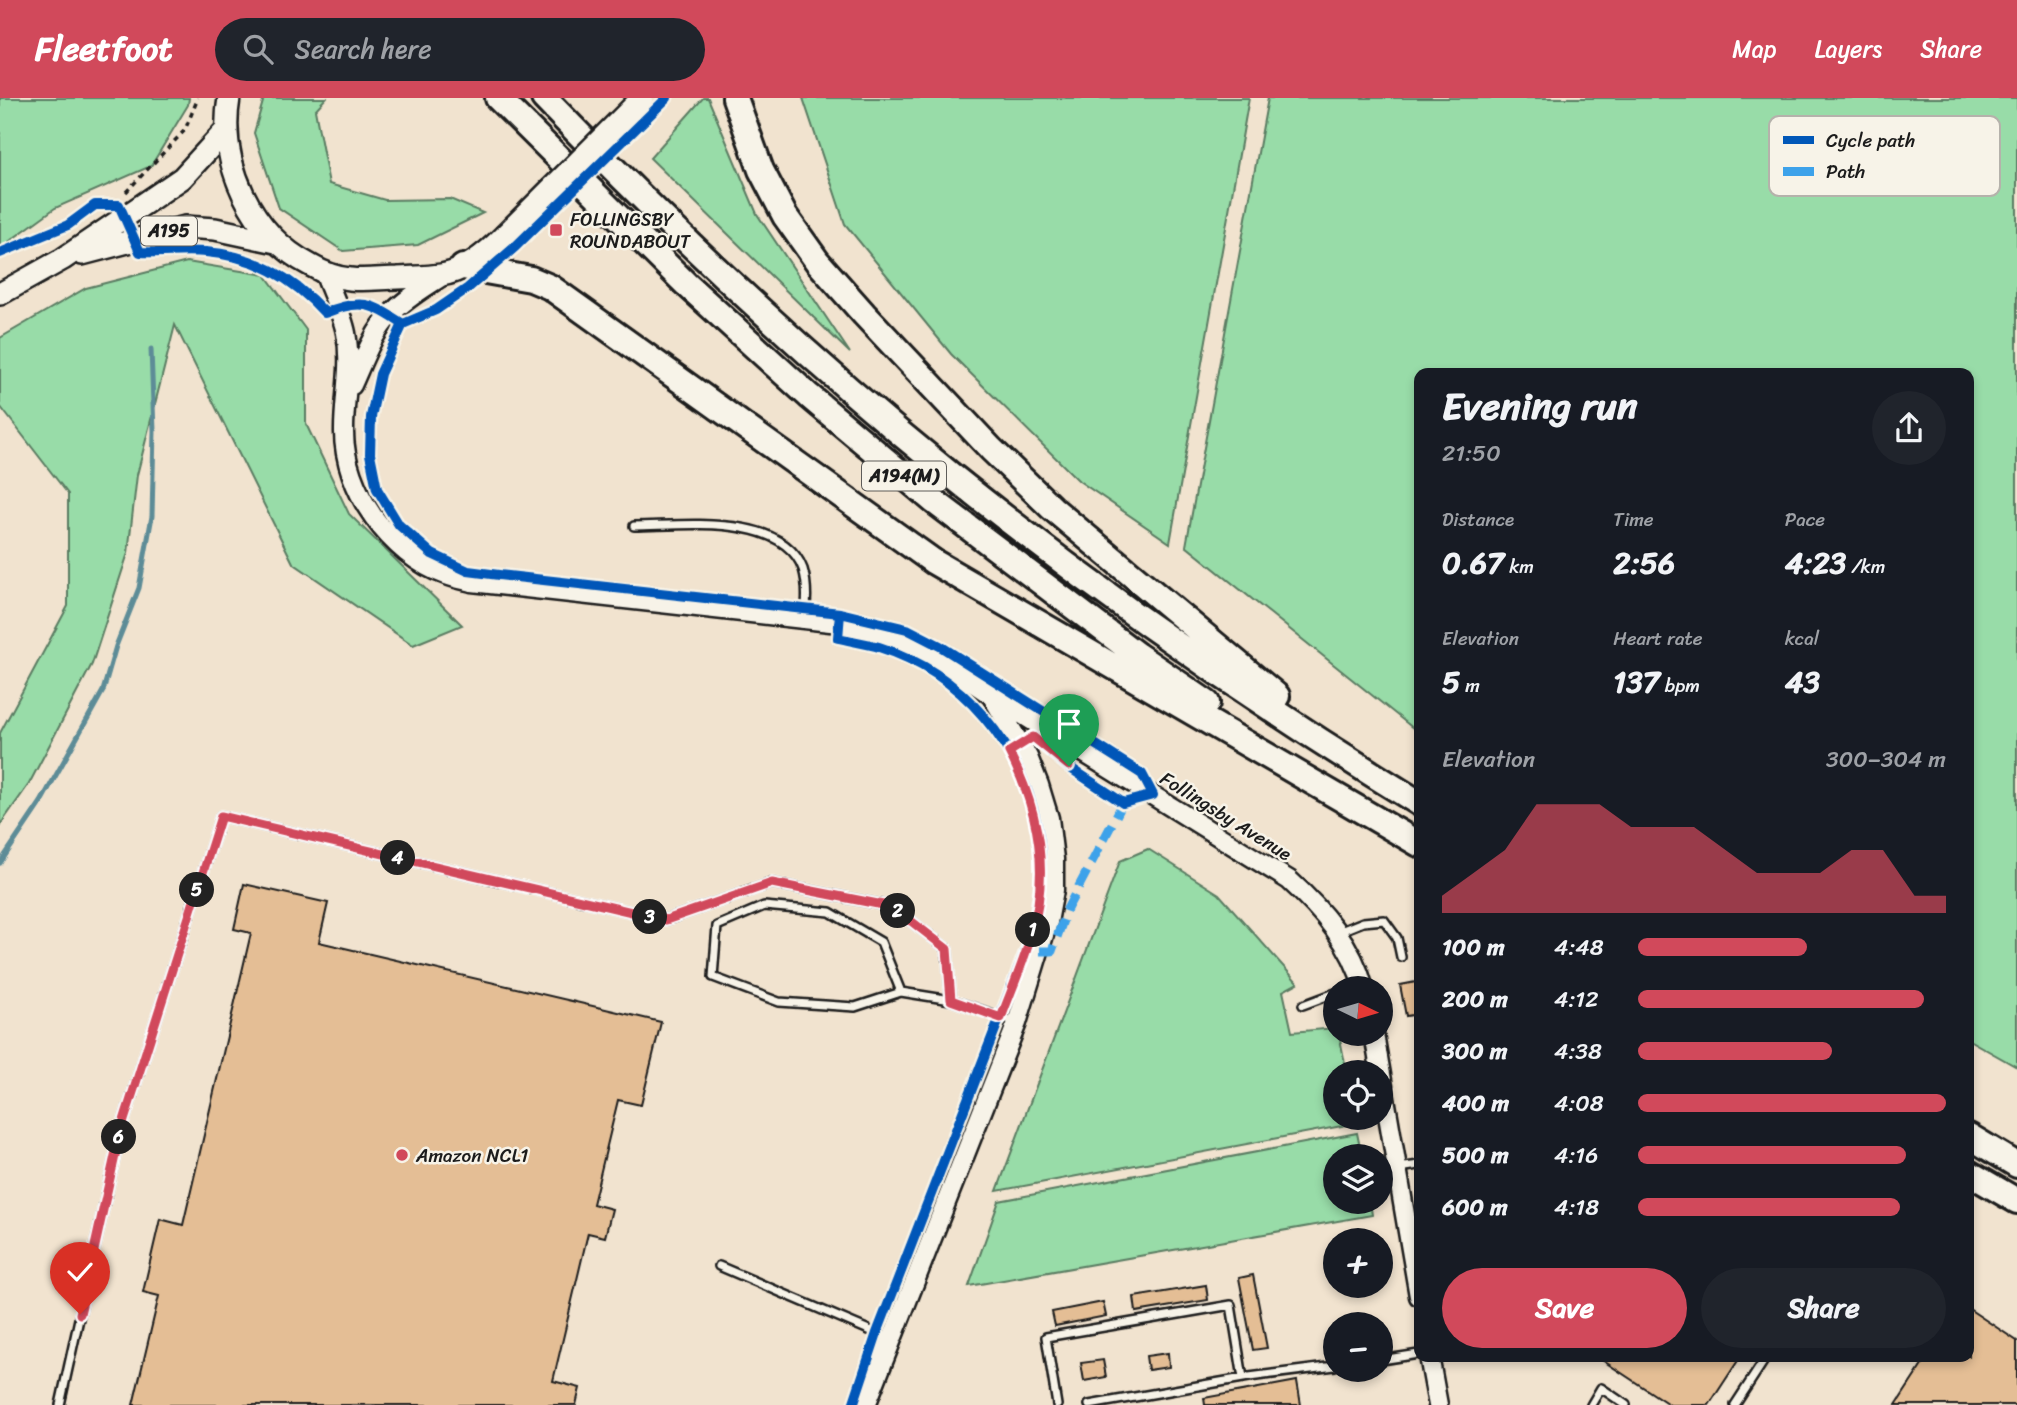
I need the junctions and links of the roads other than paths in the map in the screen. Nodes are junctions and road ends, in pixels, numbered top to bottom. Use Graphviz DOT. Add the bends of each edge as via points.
graph roads {
  1 [pos="229,98"];
  2 [pos="498,98"];
  3 [pos="544,98"];
  4 [pos="642,98"];
  5 [pos="735,98"];
  6 [pos="226,130"];
  7 [pos="276,242"];
  8 [pos="63,259"];
  9 [pos="454,271"];
  10 [pos="324,272"];
  11 [pos="0,294"];
  12 [pos="347,395"];
  13 [pos="634,526"];
  14 [pos="805,619"];
  15 [pos="991,695"];
  16 [pos="1376,777"];
  17 [pos="1414,800"];
  18 [pos="1351,804"];
  19 [pos="1414,842"];
  20 [pos="1337,932"];
  21 [pos="1401,957"];
  22 [pos="1355,976"];
  23 [pos="901,992"];
  24 [pos="1323,998"];
  25 [pos="951,1000"];
  26 [pos="1303,1005"];
  27 [pos="1017,1023"];
  28 [pos="1376,1046"];
  29 [pos="1974,1139"];
  30 [pos="2017,1165"];
  31 [pos="1414,1166"];
  32 [pos="1397,1169"];
  33 [pos="1974,1176"];
  34 [pos="2017,1201"];
  35 [pos="719,1266"];
  36 [pos="1414,1267"];
  37 [pos="891,1339"];
  38 [pos="1414,1355"];
  39 [pos="1393,1358"];
  40 [pos="1430,1362"];
  41 [pos="1763,1362"];
  42 [pos="1323,1368"];
  43 [pos="1243,1378"];
  44 [pos="60,1405"];
  45 [pos="866,1405"];
  46 [pos="1057,1405"];
  47 [pos="1089,1405"];
  48 [pos="1438,1405"];
  49 [pos="1591,1405"];
  50 [pos="1626,1405"];
  51 [pos="1735,1405"];
  1 -- 6 [label="main road"];
  2 -- 18 [label="highway, A194(M)" via="686,284 935,502 1137,655"];
  3 -- 16 [label="highway, A194(M)" via="742,292 951,475 1224,677"];
  4 -- 9 [label="main road, bridge" via="490,250"];
  5 -- 16 [label="highway, A194(M)" via="761,170 785,216 817,261 990,449 1112,560"];
  6 -- 7 [label="main road" via="239,185 254,215"];
  6 -- 8 [label="main road, A195" via="182,178"];
  7 -- 8 [label="main road, A195" via="185,227"];
  7 -- 10 [label="main road"];
  8 -- 11 [label="main road, A195"];
  9 -- 10 [label="main road" via="349,279"];
  9 -- 12 [label="street" via="389,315"];
  9 -- 18 [label="highway, A194(M)" via="531,279 550,287 934,562"];
  10 -- 12 [label="street, Follingsby Avenue" via="346,331"];
  12 -- 14 [label="street, Follingsby Avenue" via="346,452 359,494 403,550 444,575 472,582"];
  13 -- 14 [label="lane" via="750,528 782,543 803,569"];
  14 -- 15 [label="street, Follingsby Avenue" via="863,627 899,638"];
  15 -- 20 [label="street, Follingsby Avenue" via="1289,880"];
  15 -- 27 [label="street" via="1039,785 1054,859 1048,922"];
  16 -- 17 [label="highway, A194(M)"];
  18 -- 19 [label="highway, A194(M)"];
  20 -- 21 [label="lane" via="1384,920 1397,938"];
  20 -- 22 [label="street, Follingsby Avenue" via="1351,955"];
  23 -- 23 [label="lane" via="855,1007 779,1002 713,977 717,926 764,905 830,912 881,942"];
  23 -- 25 [label="lane"];
  24 -- 26 [label="lane"];
  25 -- 27 [label="lane"];
  25 -- 44 [label="lane" via="947,949 893,907 772,883 666,920 221,816 120,1133"];
  27 -- 37 [label="street"];
  28 -- 32 [label="street"];
  29 -- 30 [label="highway"];
  31 -- 32 [label="lane"];
  32 -- 36 [label="street"];
  33 -- 34 [label="highway"];
  35 -- 37 [label="lane"];
  37 -- 45 [label="street"];
  38 -- 39 [label="lane"];
  40 -- 48 [label="street"];
  41 -- 51 [label="lane"];
  42 -- 43 [label="lane"];
  43 -- 46 [label="lane" via="1231,1306 1046,1338"];
  43 -- 47 [label="lane"];
  49 -- 50 [label="lane" via="1601,1388"];
}
